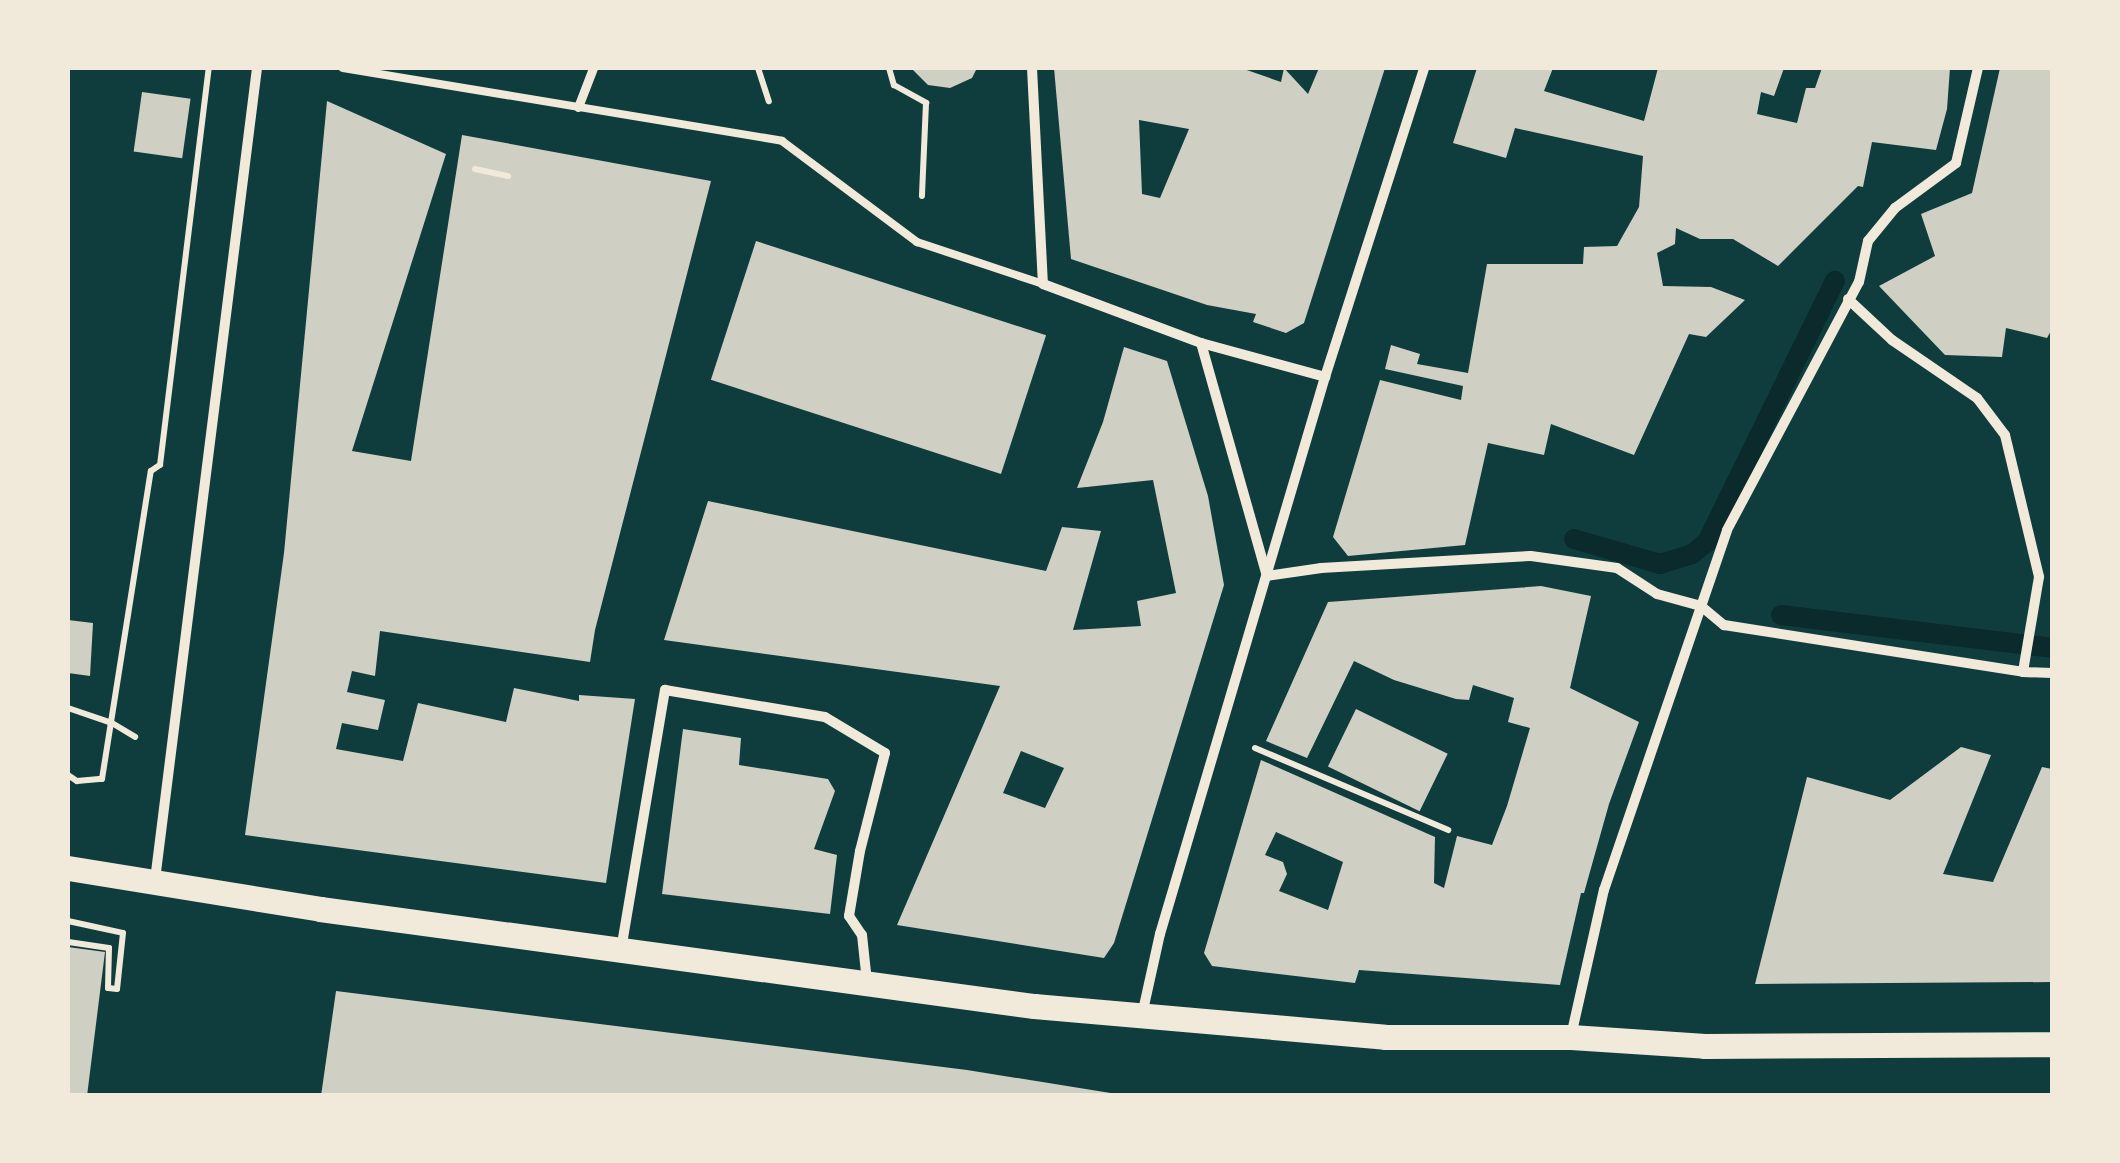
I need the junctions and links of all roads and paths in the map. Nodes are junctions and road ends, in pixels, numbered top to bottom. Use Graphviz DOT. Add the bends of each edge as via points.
graph roads {
  1 [pos="209,68"];
  2 [pos="258,68"];
  3 [pos="343,68"];
  4 [pos="593,68"];
  5 [pos="889,68"];
  6 [pos="1032,68"];
  7 [pos="1424,68"];
  8 [pos="1978,68"];
  9 [pos="578,107"];
  10 [pos="475,169"];
  11 [pos="508,176"];
  12 [pos="917,242"];
  13 [pos="1042,284"];
  14 [pos="1848,299"];
  15 [pos="1200,344"];
  16 [pos="1324,377"];
  17 [pos="1268,576"];
  18 [pos="1701,606"];
  19 [pos="2023,672"];
  20 [pos="2052,672"];
  21 [pos="68,708"];
  22 [pos="112,723"];
  23 [pos="1222,734"];
  24 [pos="150,746"];
  25 [pos="68,775"];
  26 [pos="1448,830"];
  27 [pos="68,868"];
  28 [pos="155,882"];
  29 [pos="68,921"];
  30 [pos="68,942"];
  31 [pos="621,951"];
  32 [pos="867,986"];
  33 [pos="1142,1015"];
  34 [pos="1571,1037"];
  35 [pos="2052,1044"];
  1 -- 22 [label="path" via="160,465 151,471"];
  2 -- 28 [label="street"];
  3 -- 9 [label="lane"];
  4 -- 9 [label="street"];
  5 -- 12 [label="path" via="894,85 926,103"];
  6 -- 13 [label="street"];
  7 -- 16 [label="street"];
  8 -- 14 [label="street" via="1956,163 1895,208 1868,241"];
  9 -- 12 [label="lane" via="782,141"];
  10 -- 11 [label="path"];
  12 -- 13 [label="lane"];
  13 -- 15 [label="street"];
  14 -- 18 [label="street" via="1727,530"];
  14 -- 19 [label="street" via="1892,340 1978,398 2005,435 2039,577"];
  15 -- 16 [label="street"];
  15 -- 17 [label="street"];
  16 -- 17 [label="street"];
  17 -- 18 [label="street" via="1531,556 1617,568 1658,594"];
  17 -- 23 [label="street"];
  18 -- 19 [label="street" via="1724,625"];
  18 -- 34 [label="street" via="1604,890"];
  19 -- 20 [label="street"];
  21 -- 22 [label="path"];
  22 -- 24 [label="path"];
  22 -- 25 [label="path" via="102,779"];
  23 -- 26 [label="path"];
  23 -- 33 [label="street"];
  27 -- 28 [label="main road"];
  28 -- 31 [label="main road"];
  29 -- 30 [label="path" via="123,933 117,989 108,988 109,948"];
  31 -- 32 [label="main road"];
  31 -- 32 [label="street" via="664,690 825,717 886,753 849,916 862,934"];
  32 -- 33 [label="main road"];
  33 -- 34 [label="main road" via="1385,1037"];
  34 -- 35 [label="main road" via="1705,1046"];
}
